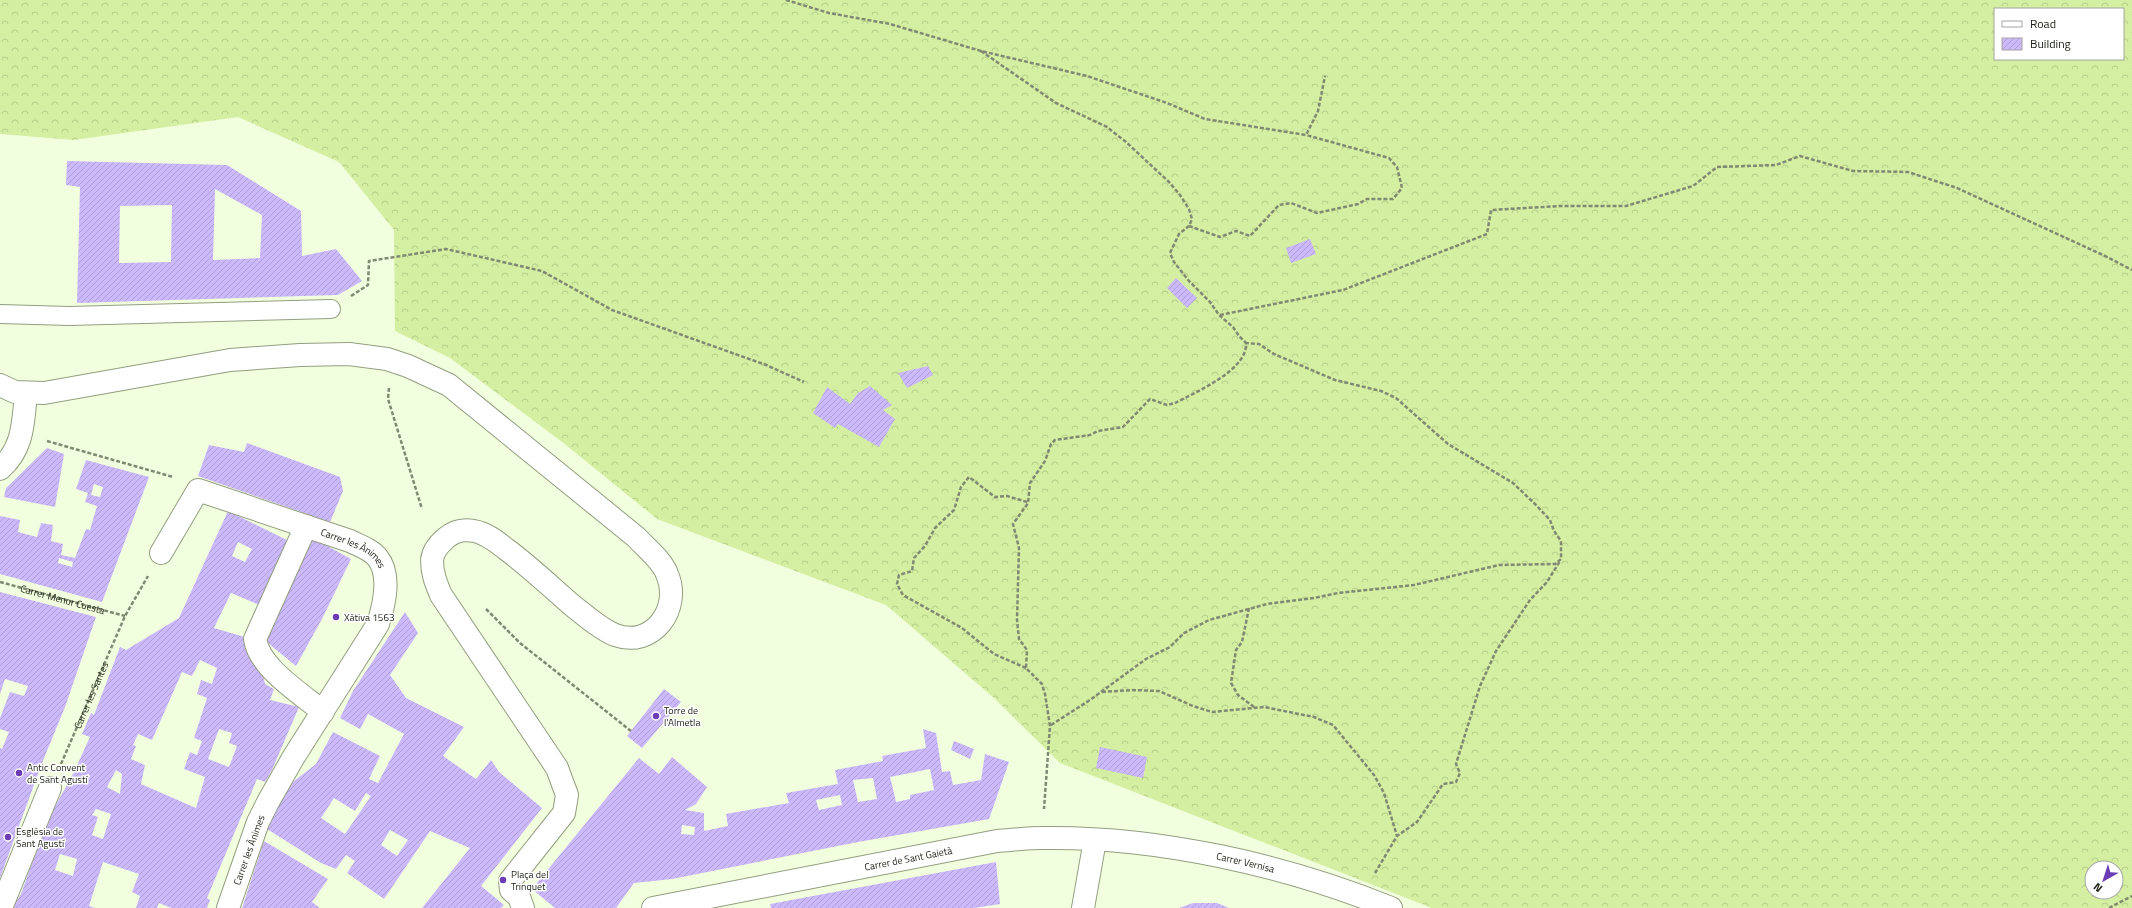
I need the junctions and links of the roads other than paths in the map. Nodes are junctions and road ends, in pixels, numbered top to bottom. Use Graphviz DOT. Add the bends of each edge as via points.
graph roads {
  1 [pos="331,309"];
  2 [pos="0,314"];
  3 [pos="0,385"];
  4 [pos="26,393"];
  5 [pos="0,469"];
  6 [pos="306,526"];
  7 [pos="161,553"];
  8 [pos="323,712"];
  9 [pos="50,788"];
  10 [pos="1094,840"];
  11 [pos="725,901"];
  12 [pos="1,908"];
  13 [pos="228,908"];
  14 [pos="523,908"];
  15 [pos="653,908"];
  16 [pos="1083,908"];
  17 [pos="1391,908"];
  1 -- 2 [label="lane" via="69,316"];
  3 -- 4 [label="street" via="15,392"];
  4 -- 5 [label="street" via="22,434 12,456"];
  4 -- 14 [label="street" via="44,393 230,360 349,354 387,359 449,385 636,537 668,574 671,602 660,624 648,635 631,639 615,635 594,623 511,553 492,539 475,531 462,530 450,534 439,544 432,557 432,574 441,595 557,768 567,795 564,812 515,875 510,886 519,897"];
  6 -- 7 [label="street, Carrer les Ànimes" via="198,490"];
  6 -- 8 [label="street, Carrer les Ànimes" via="255,639 256,648 272,670"];
  6 -- 8 [label="street, Carrer les Ànimes" via="368,549 378,558 384,573 385,600 378,624"];
  8 -- 13 [label="street, Carrer les Ànimes" via="293,758 258,822"];
  9 -- 12 [label="street"];
  10 -- 11 [label="street, Carrer de Sant Gaietà" via="1042,838 997,841"];
  10 -- 16 [label="street"];
  10 -- 17 [label="street, Carrer Vernisa" via="1140,844 1235,859 1366,898"];
  11 -- 15 [label="street, Carrer de Sant Gaietà"];
}
